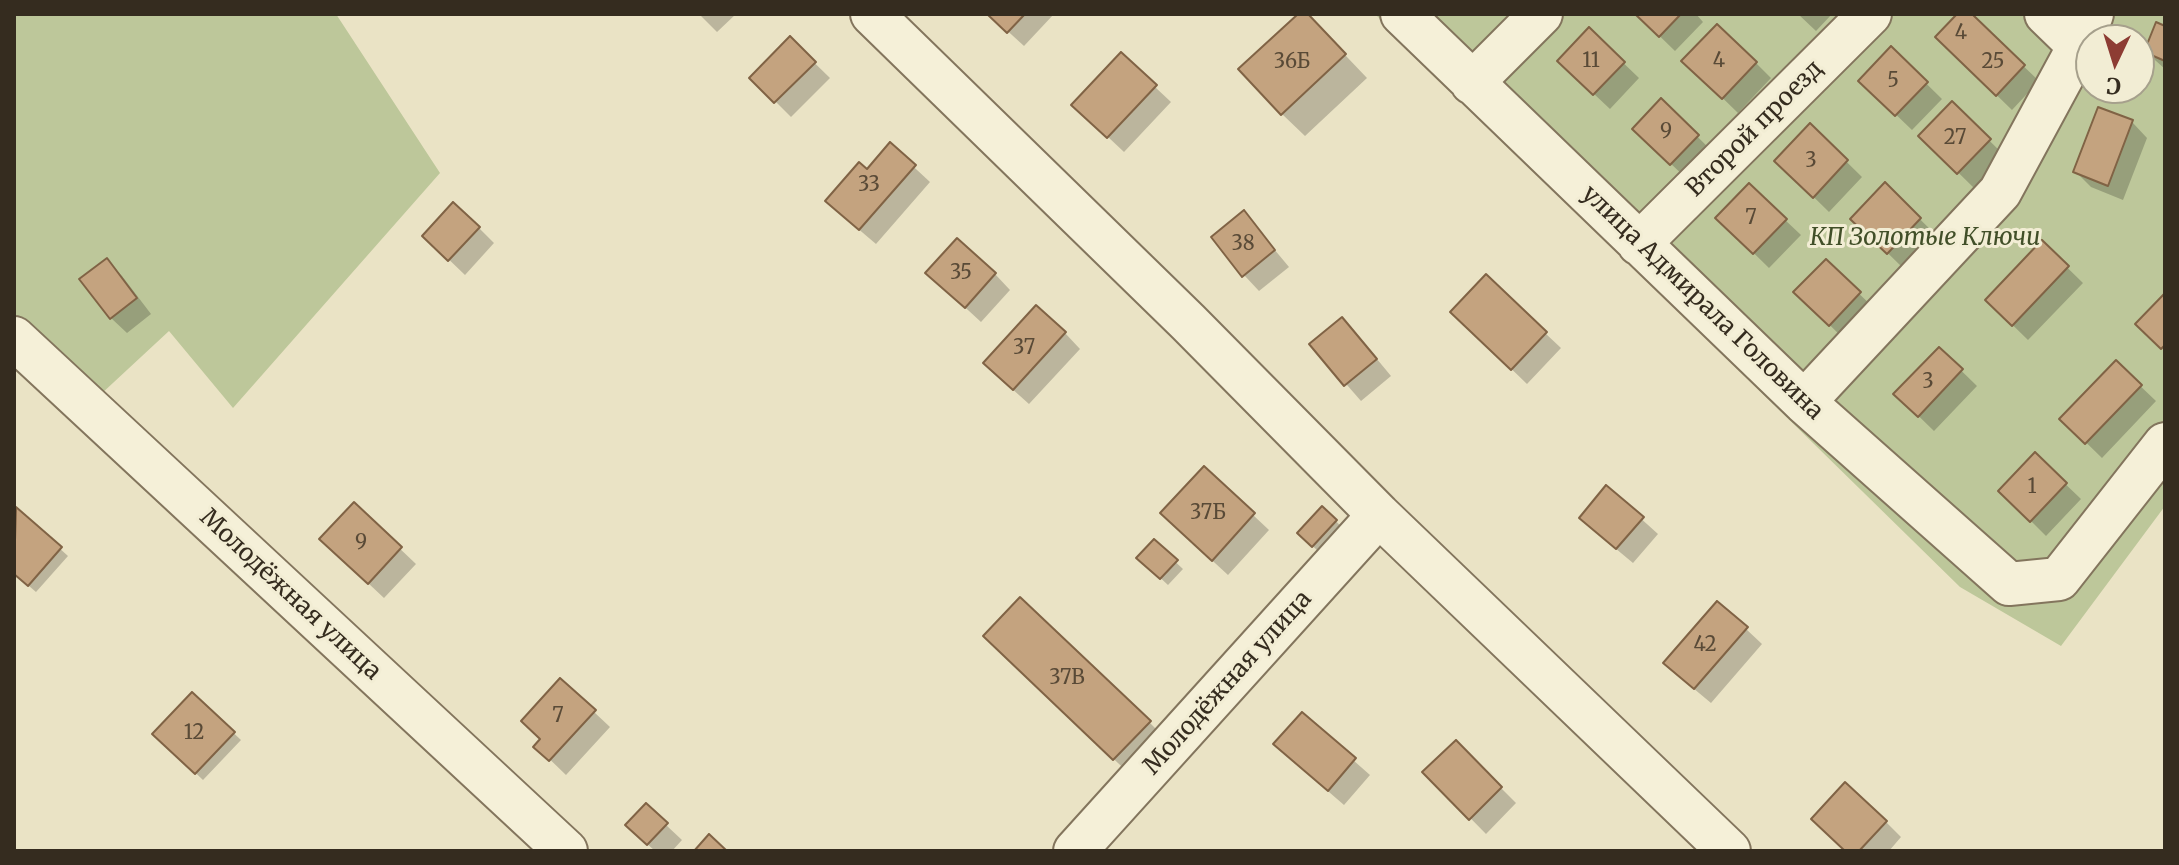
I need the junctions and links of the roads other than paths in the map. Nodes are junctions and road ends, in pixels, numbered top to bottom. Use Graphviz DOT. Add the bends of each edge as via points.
graph roads {
  1 [pos="872,14"];
  2 [pos="1402,14"];
  3 [pos="1541,14"];
  4 [pos="1870,14"];
  5 [pos="2046,14"];
  6 [pos="2075,26"];
  7 [pos="2075,51"];
  8 [pos="1472,83"];
  9 [pos="1639,244"];
  10 [pos="14,338"];
  11 [pos="1804,402"];
  12 [pos="2165,444"];
  13 [pos="1379,515"];
  14 [pos="566,851"];
  15 [pos="1075,851"];
  16 [pos="1729,851"];
  1 -- 13 [label="street"];
  2 -- 8 [label="street, улица Адмирала Головина"];
  3 -- 8 [label="street"];
  4 -- 9 [label="street, Второй проезд"];
  5 -- 6 [label="street"];
  7 -- 11 [label="street" via="2000,192"];
  8 -- 9 [label="street, улица Адмирала Головина"];
  9 -- 11 [label="street, улица Адмирала Головина"];
  10 -- 14 [label="street, Молодёжная улица"];
  11 -- 12 [label="street, улица Адмирала Головина" via="2009,584 2059,579"];
  13 -- 15 [label="street, Молодёжная улица"];
  13 -- 16 [label="street"];
}
